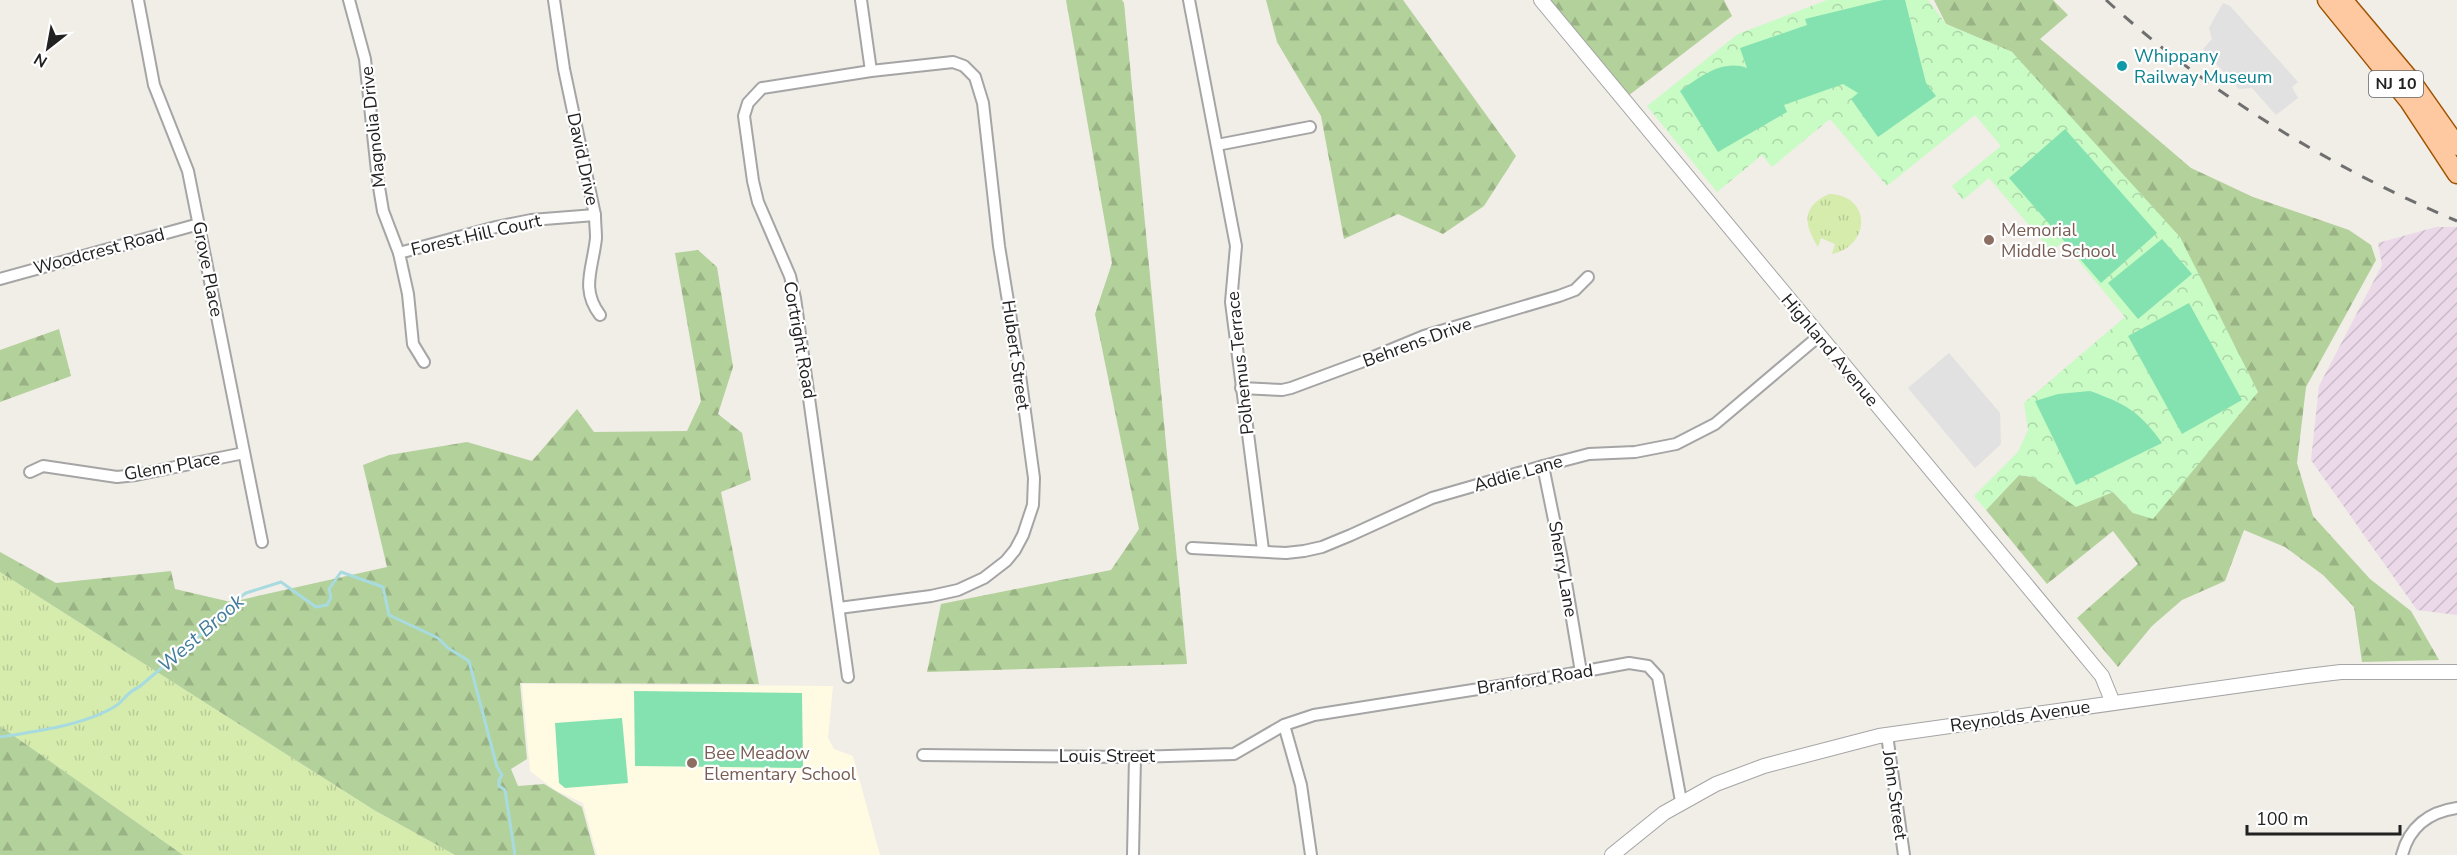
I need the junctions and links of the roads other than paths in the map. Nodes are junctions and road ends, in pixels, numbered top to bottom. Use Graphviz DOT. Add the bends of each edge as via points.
graph roads {
  1 [pos="138,0"];
  2 [pos="349,0"];
  3 [pos="554,0"];
  4 [pos="861,0"];
  5 [pos="1189,0"];
  6 [pos="1541,0"];
  7 [pos="2332,3"];
  8 [pos="871,71"];
  9 [pos="1310,127"];
  10 [pos="1217,145"];
  11 [pos="2457,146"];
  12 [pos="2457,174"];
  13 [pos="595,215"];
  14 [pos="199,224"];
  15 [pos="399,253"];
  16 [pos="1588,277"];
  17 [pos="0,279"];
  18 [pos="600,315"];
  19 [pos="1819,336"];
  20 [pos="424,362"];
  21 [pos="1241,388"];
  22 [pos="244,453"];
  23 [pos="1543,466"];
  24 [pos="30,472"];
  25 [pos="262,542"];
  26 [pos="1191,548"];
  27 [pos="1263,550"];
  28 [pos="839,608"];
  29 [pos="1581,672"];
  30 [pos="2457,672"];
  31 [pos="848,677"];
  32 [pos="2113,703"];
  33 [pos="1284,725"];
  34 [pos="1887,735"];
  35 [pos="923,755"];
  36 [pos="1135,757"];
  37 [pos="1681,801"];
  38 [pos="2457,808"];
  39 [pos="1133,855"];
  40 [pos="1311,855"];
  41 [pos="1612,855"];
  42 [pos="1904,855"];
  43 [pos="2402,855"];
  1 -- 14 [label="street, Grove Place" via="154,85 188,171"];
  2 -- 15 [label="street, Magnolia Drive" via="365,59 383,211"];
  3 -- 13 [label="street, David Drive" via="562,58"];
  4 -- 8 [label="street"];
  5 -- 10 [label="street, Polhemus Terrace"];
  6 -- 19 [label="street, Highland Avenue"];
  7 -- 11 [label="main road, NJ 10" via="2412,82"];
  7 -- 12 [label="main road, NJ 10" via="2409,101"];
  8 -- 28 [label="street, Cortright Road" via="762,88 748,103 744,116 758,202 790,276 795,298"];
  8 -- 28 [label="street, Hubert Street" via="953,62 971,72 980,90 1034,478 1033,505 1015,550 984,578 958,590 931,596"];
  9 -- 10 [label="street"];
  10 -- 21 [label="street, Polhemus Terrace" via="1236,246 1231,302"];
  13 -- 15 [label="street, Forest Hill Court" via="531,220"];
  13 -- 18 [label="street, David Drive" via="589,291"];
  14 -- 17 [label="street, Woodcrest Road"];
  14 -- 22 [label="street, Grove Place"];
  15 -- 20 [label="street, Forest Hill Court" via="413,344"];
  16 -- 21 [label="street, Behrens Drive" via="1575,290 1424,336 1291,388"];
  19 -- 23 [label="street, Addie Lane" via="1714,424 1692,437 1663,448 1589,454"];
  19 -- 32 [label="street, Highland Avenue" via="2102,676"];
  21 -- 27 [label="street, Polhemus Terrace"];
  22 -- 24 [label="street, Glenn Place" via="117,477 43,466"];
  22 -- 25 [label="street, Grove Place"];
  23 -- 27 [label="street, Addie Lane" via="1432,498 1322,547 1286,553"];
  23 -- 29 [label="street, Sherry Lane"];
  26 -- 27 [label="street, Addie Lane"];
  28 -- 31 [label="street, Cortright Road"];
  29 -- 33 [label="street, Branford Road" via="1314,715"];
  29 -- 37 [label="street, Branford Road" via="1629,663 1643,664 1655,671"];
  30 -- 32 [label="street, Reynolds Avenue" via="2341,672"];
  32 -- 34 [label="street, Reynolds Avenue"];
  33 -- 36 [label="street, Louis Street" via="1234,754"];
  33 -- 40 [label="street" via="1301,785"];
  34 -- 37 [label="street, Reynolds Avenue" via="1764,766"];
  34 -- 42 [label="street, John Street"];
  35 -- 36 [label="street, Louis Street"];
  36 -- 39 [label="street"];
  37 -- 41 [label="street, Reynolds Avenue"];
  38 -- 43 [label="street" via="2437,812 2420,823"];
}
